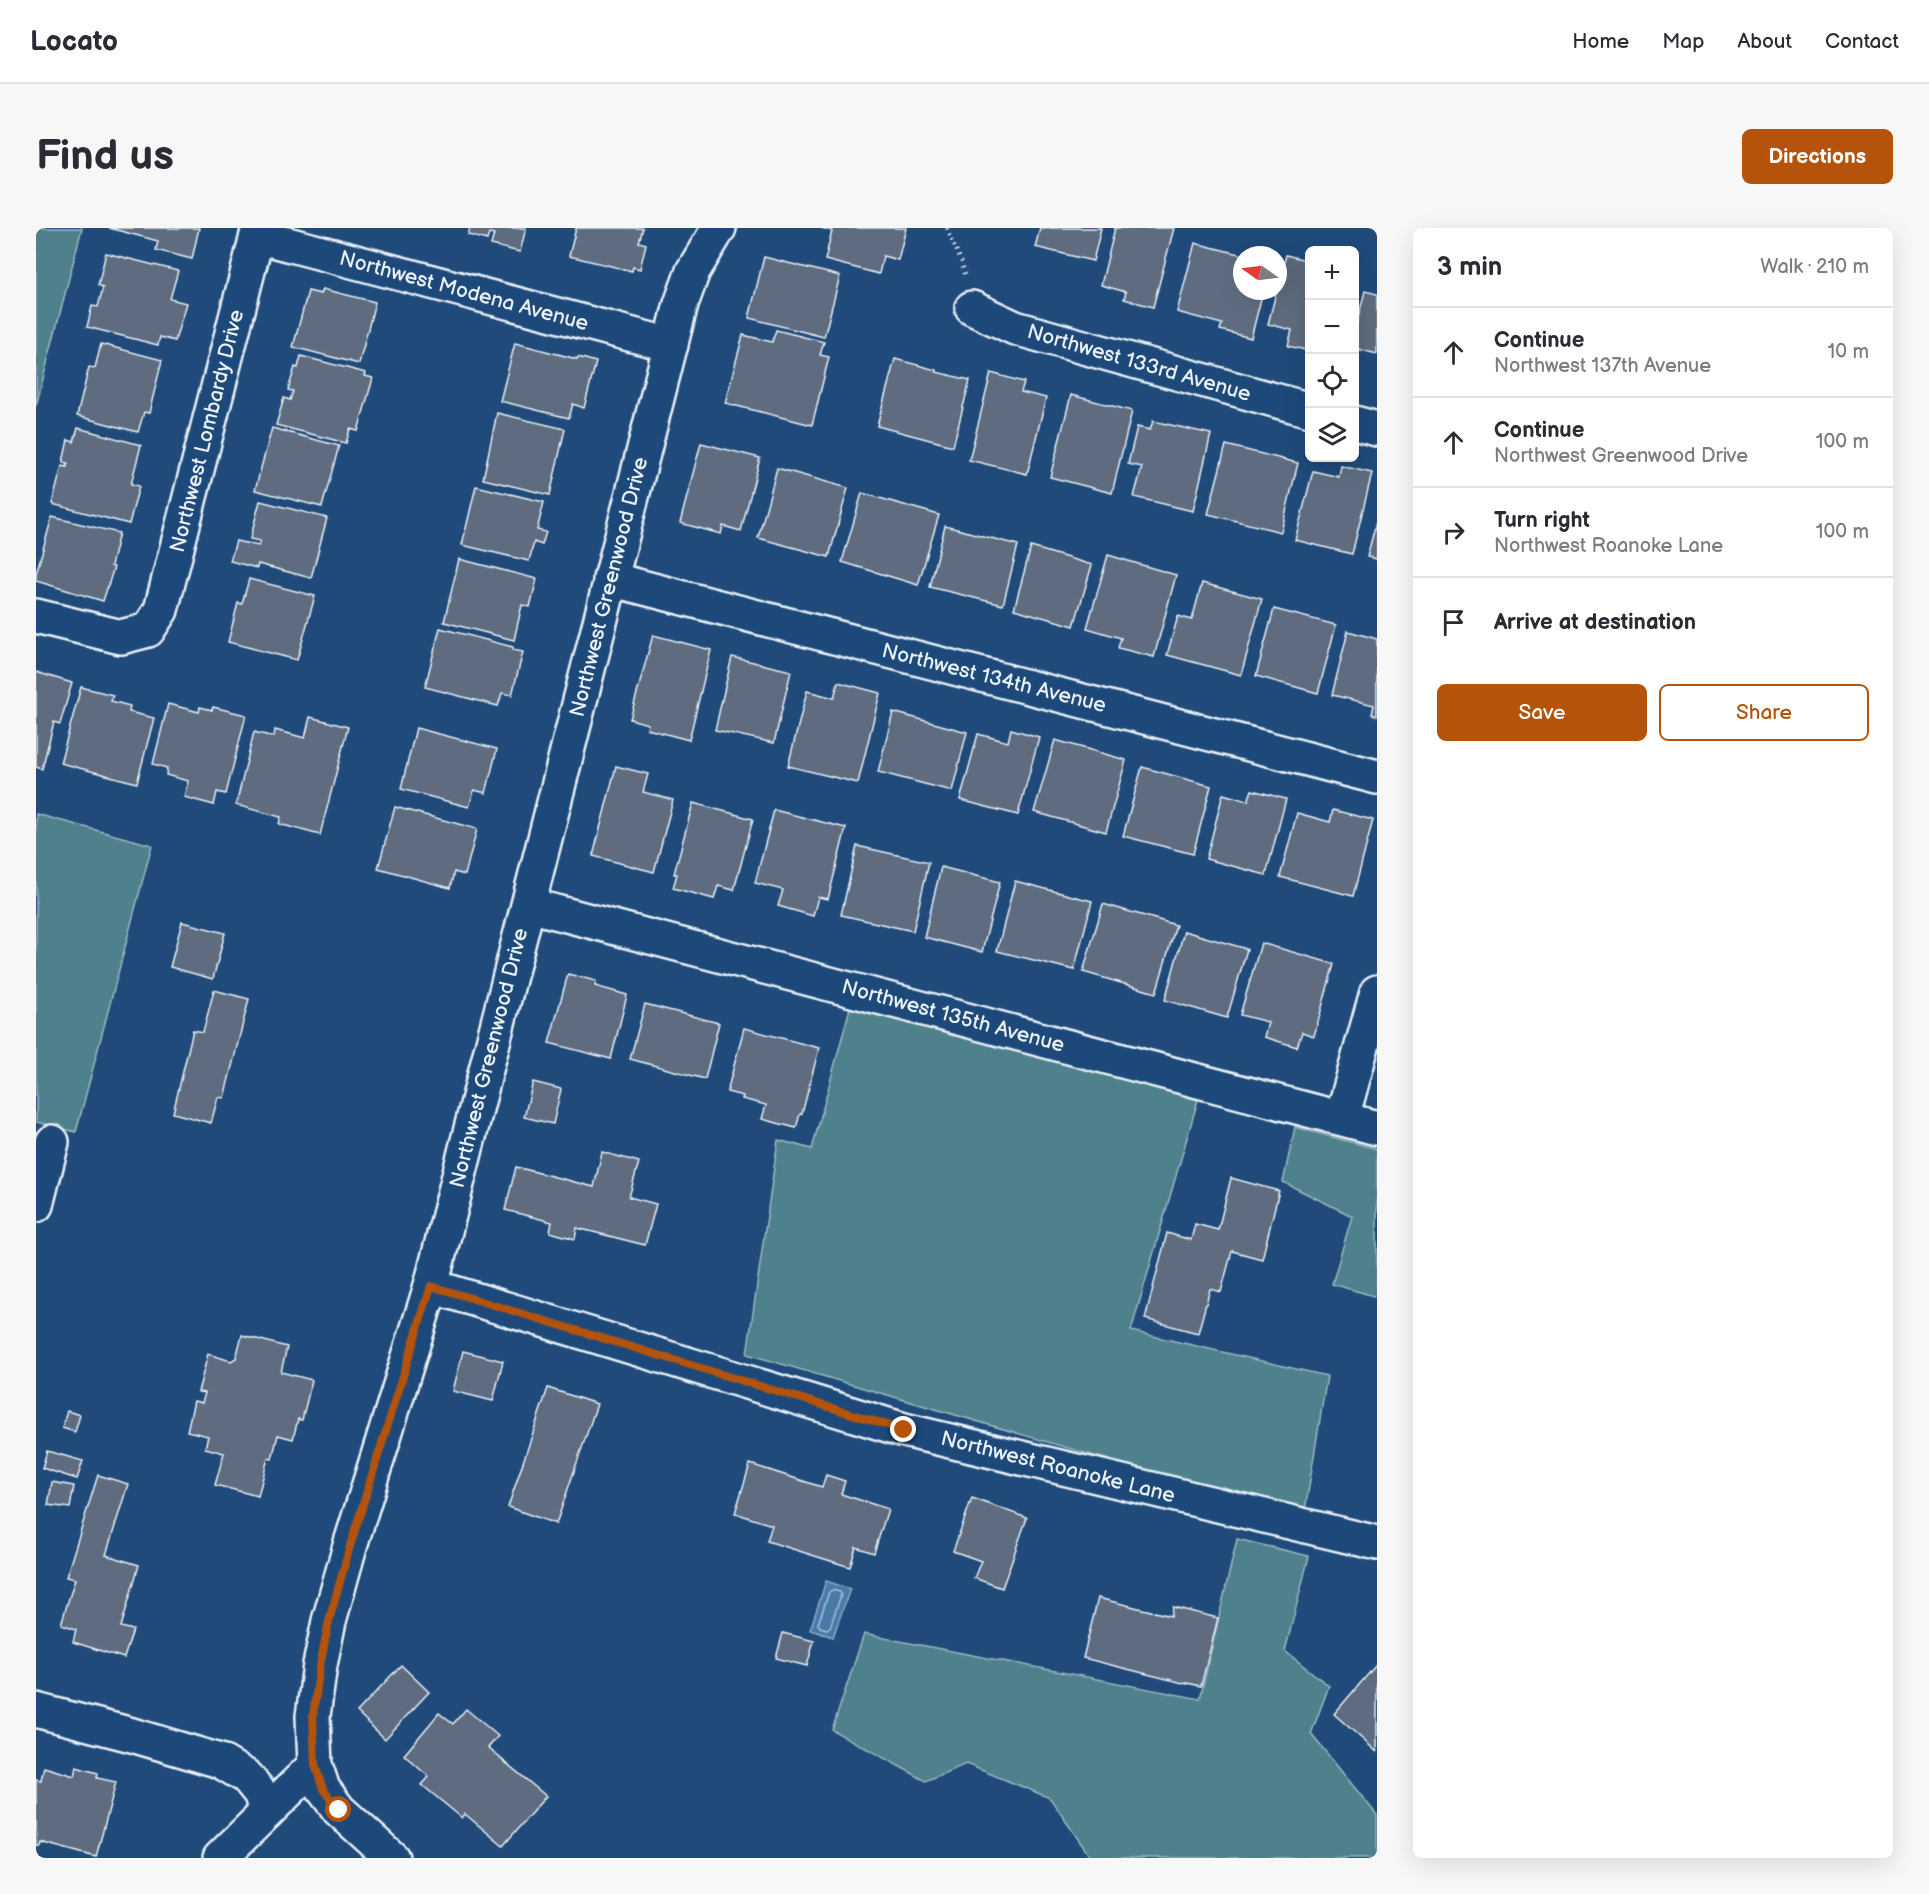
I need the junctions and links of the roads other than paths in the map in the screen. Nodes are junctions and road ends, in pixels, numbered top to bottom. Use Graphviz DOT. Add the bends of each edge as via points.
graph roads {
  1 [pos="719,228"];
  2 [pos="258,232"];
  3 [pos="972,308"];
  4 [pos="671,345"];
  5 [pos="1305,409"];
  6 [pos="1359,424"];
  7 [pos="1377,429"];
  8 [pos="610,579"];
  9 [pos="36,616"];
  10 [pos="1377,777"];
  11 [pos="529,905"];
  12 [pos="1377,992"];
  13 [pos="1342,1118"];
  14 [pos="1377,1128"];
  15 [pos="52,1142"];
  16 [pos="36,1205"];
  17 [pos="431,1286"];
  18 [pos="1377,1543"];
  19 [pos="36,1710"];
  20 [pos="315,1765"];
  21 [pos="267,1812"];
  22 [pos="220,1858"];
  23 [pos="392,1858"];
  1 -- 4 [label="street, Northwest Greenwood Drive" via="693,271"];
  2 -- 4 [label="street, Northwest Modena Avenue"];
  2 -- 9 [label="street, Northwest Lombardy Drive" via="161,610 148,630 121,637"];
  3 -- 5 [label="street, Northwest 133rd Avenue" via="1015,328"];
  4 -- 8 [label="street, Northwest Greenwood Drive"];
  6 -- 7 [label="street"];
  8 -- 10 [label="street, Northwest 134th Avenue"];
  8 -- 11 [label="street, Northwest Greenwood Drive"];
  11 -- 13 [label="street, Northwest 135th Avenue"];
  11 -- 17 [label="street, Northwest Greenwood Drive"];
  12 -- 13 [label="street"];
  13 -- 14 [label="street, Northwest 135th Avenue"];
  15 -- 16 [label="street"];
  17 -- 18 [label="street, Northwest Roanoke Lane" via="904,1430"];
  17 -- 20 [label="street, Northwest Greenwood Drive" via="329,1621 313,1716"];
  19 -- 21 [label="street" via="220,1761 247,1777 260,1793"];
  20 -- 21 [label="street"];
  20 -- 23 [label="street, Northwest Greenwood Drive" via="323,1789 339,1810"];
  21 -- 22 [label="street"];
}
